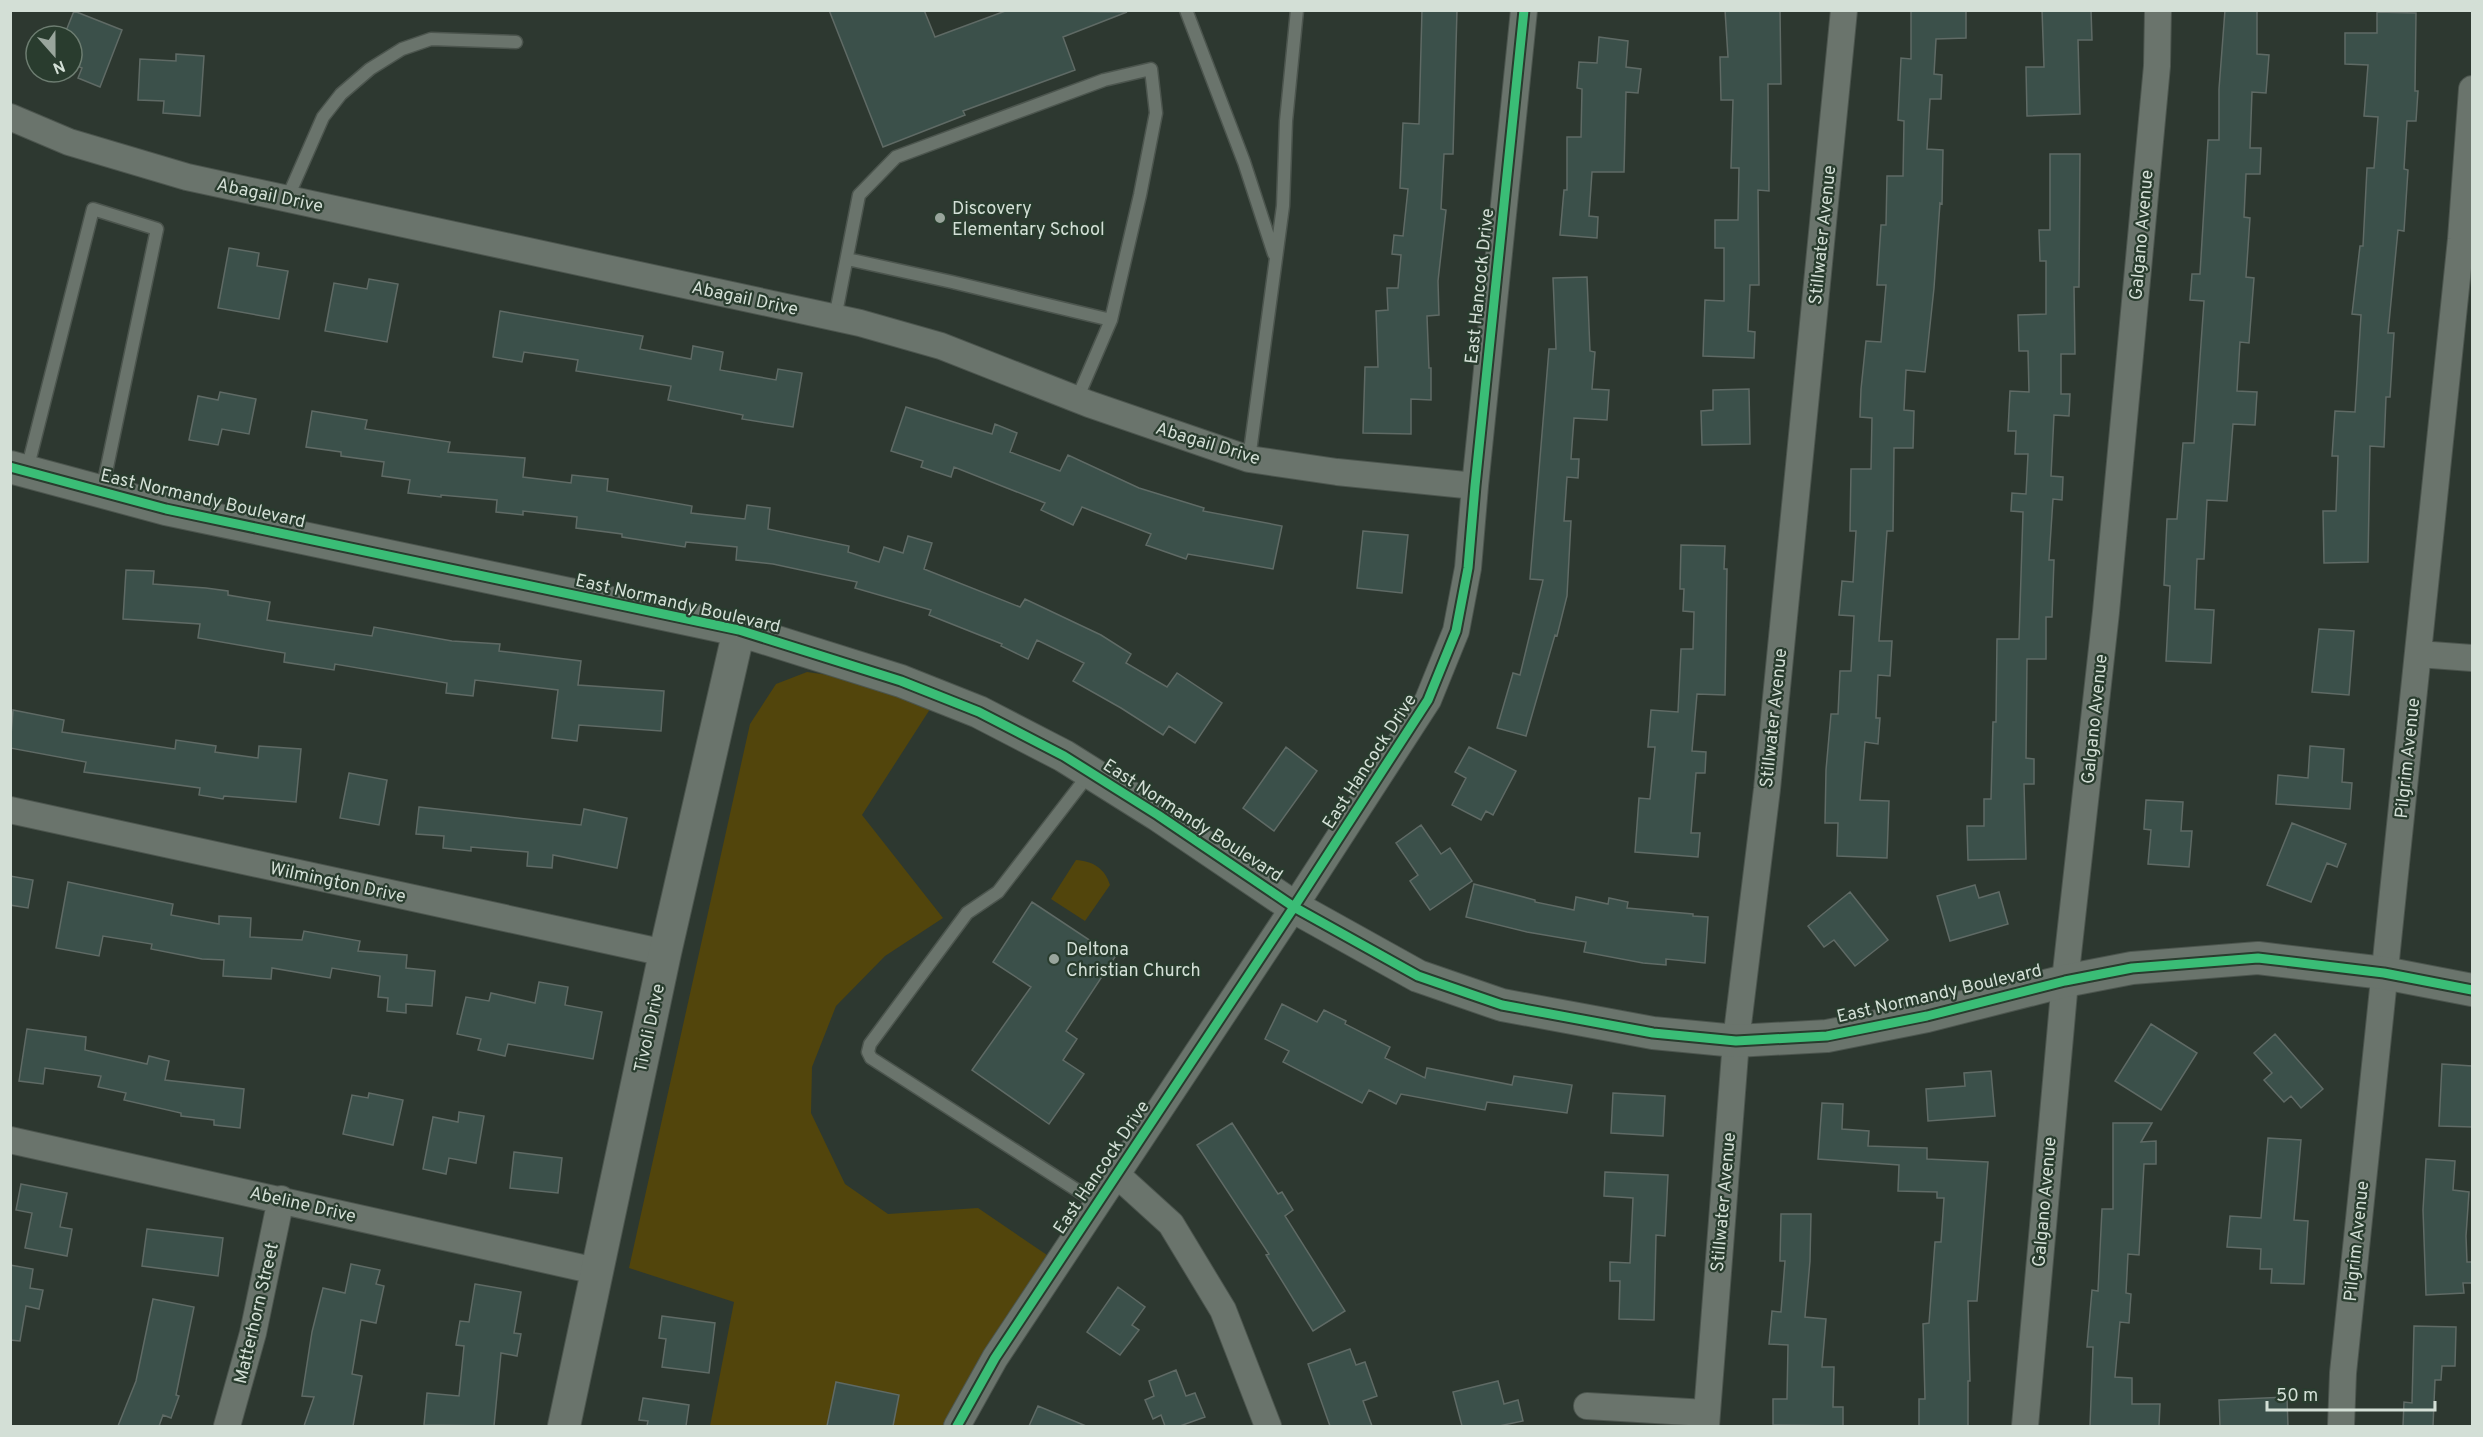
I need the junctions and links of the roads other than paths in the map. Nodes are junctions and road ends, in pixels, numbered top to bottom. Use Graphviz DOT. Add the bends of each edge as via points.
graph roads {
  1 [pos="1186,10"];
  2 [pos="1297,10"];
  3 [pos="1524,10"];
  4 [pos="1844,10"];
  5 [pos="2158,10"];
  6 [pos="516,42"];
  7 [pos="2472,88"];
  8 [pos="10,117"];
  9 [pos="287,199"];
  10 [pos="2467,240"];
  11 [pos="1275,258"];
  12 [pos="847,259"];
  13 [pos="835,318"];
  14 [pos="1111,320"];
  15 [pos="1077,399"];
  16 [pos="1249,459"];
  17 [pos="19,470"];
  18 [pos="1475,486"];
  19 [pos="101,492"];
  20 [pos="739,630"];
  21 [pos="2418,654"];
  22 [pos="2472,658"];
  23 [pos="1090,773"];
  24 [pos="10,810"];
  25 [pos="1294,907"];
  26 [pos="665,953"];
  27 [pos="2384,973"];
  28 [pos="2065,981"];
  29 [pos="2472,990"];
  30 [pos="1736,1041"];
  31 [pos="10,1140"];
  32 [pos="1116,1174"];
  33 [pos="281,1199"];
  34 [pos="1097,1203"];
  35 [pos="596,1271"];
  36 [pos="1587,1406"];
  37 [pos="1706,1420"];
  38 [pos="228,1426"];
  39 [pos="564,1426"];
  40 [pos="957,1426"];
  41 [pos="1268,1426"];
  42 [pos="2025,1426"];
  43 [pos="2341,1426"];
  1 -- 11 [label="lane" via="1244,162"];
  2 -- 11 [label="lane" via="1286,121 1283,206"];
  3 -- 18 [label="street, East Hancock Drive"];
  4 -- 30 [label="street, Stillwater Avenue" via="1767,789"];
  5 -- 28 [label="street, Galgano Avenue" via="2157,66 2106,612"];
  6 -- 9 [label="lane" via="430,39 402,49 370,69 341,94 323,117"];
  7 -- 10 [label="street, Pilgrim Avenue"];
  8 -- 9 [label="street, Abagail Drive" via="69,142 187,177"];
  9 -- 13 [label="street, Abagail Drive"];
  10 -- 21 [label="street, Pilgrim Avenue"];
  11 -- 16 [label="lane"];
  12 -- 13 [label="lane"];
  12 -- 14 [label="lane"];
  12 -- 14 [label="lane" via="860,195 896,157 1104,80 1151,69 1156,113"];
  13 -- 15 [label="street, Abagail Drive" via="940,346"];
  14 -- 15 [label="lane"];
  15 -- 16 [label="street, Abagail Drive"];
  16 -- 18 [label="street, Abagail Drive"];
  17 -- 19 [label="street, East Normandy Boulevard"];
  17 -- 19 [label="lane" via="93,209 157,229"];
  18 -- 25 [label="street, East Hancock Drive" via="1468,568 1456,631 1428,700"];
  19 -- 20 [label="street, East Normandy Boulevard" via="395,559"];
  20 -- 23 [label="street, East Normandy Boulevard" via="901,681 961,705"];
  20 -- 26 [label="street, Tivoli Drive"];
  21 -- 22 [label="street"];
  21 -- 27 [label="street, Pilgrim Avenue"];
  23 -- 25 [label="street, East Normandy Boulevard"];
  23 -- 34 [label="lane" via="998,892 967,914 870,1044 868,1052 871,1058"];
  24 -- 26 [label="street, Wilmington Drive"];
  25 -- 30 [label="street, East Normandy Boulevard" via="1418,976 1502,1005 1653,1033"];
  25 -- 32 [label="street, East Hancock Drive"];
  26 -- 35 [label="street, Tivoli Drive"];
  27 -- 28 [label="street, East Normandy Boulevard" via="2258,958 2132,968"];
  27 -- 29 [label="street, East Normandy Boulevard"];
  27 -- 43 [label="street, Pilgrim Avenue" via="2343,1373"];
  28 -- 30 [label="street, East Normandy Boulevard" via="1927,1017 1827,1036"];
  28 -- 42 [label="street, Galgano Avenue"];
  30 -- 37 [label="street, Stillwater Avenue"];
  31 -- 33 [label="street, Abeline Drive"];
  32 -- 34 [label="street, East Hancock Drive"];
  32 -- 41 [label="street" via="1171,1224 1223,1310"];
  33 -- 35 [label="street, Abeline Drive"];
  33 -- 38 [label="street, Matterhorn Street" via="253,1333"];
  34 -- 40 [label="street, East Hancock Drive" via="995,1359"];
  35 -- 39 [label="street, Tivoli Drive"];
  36 -- 37 [label="street"];
}
